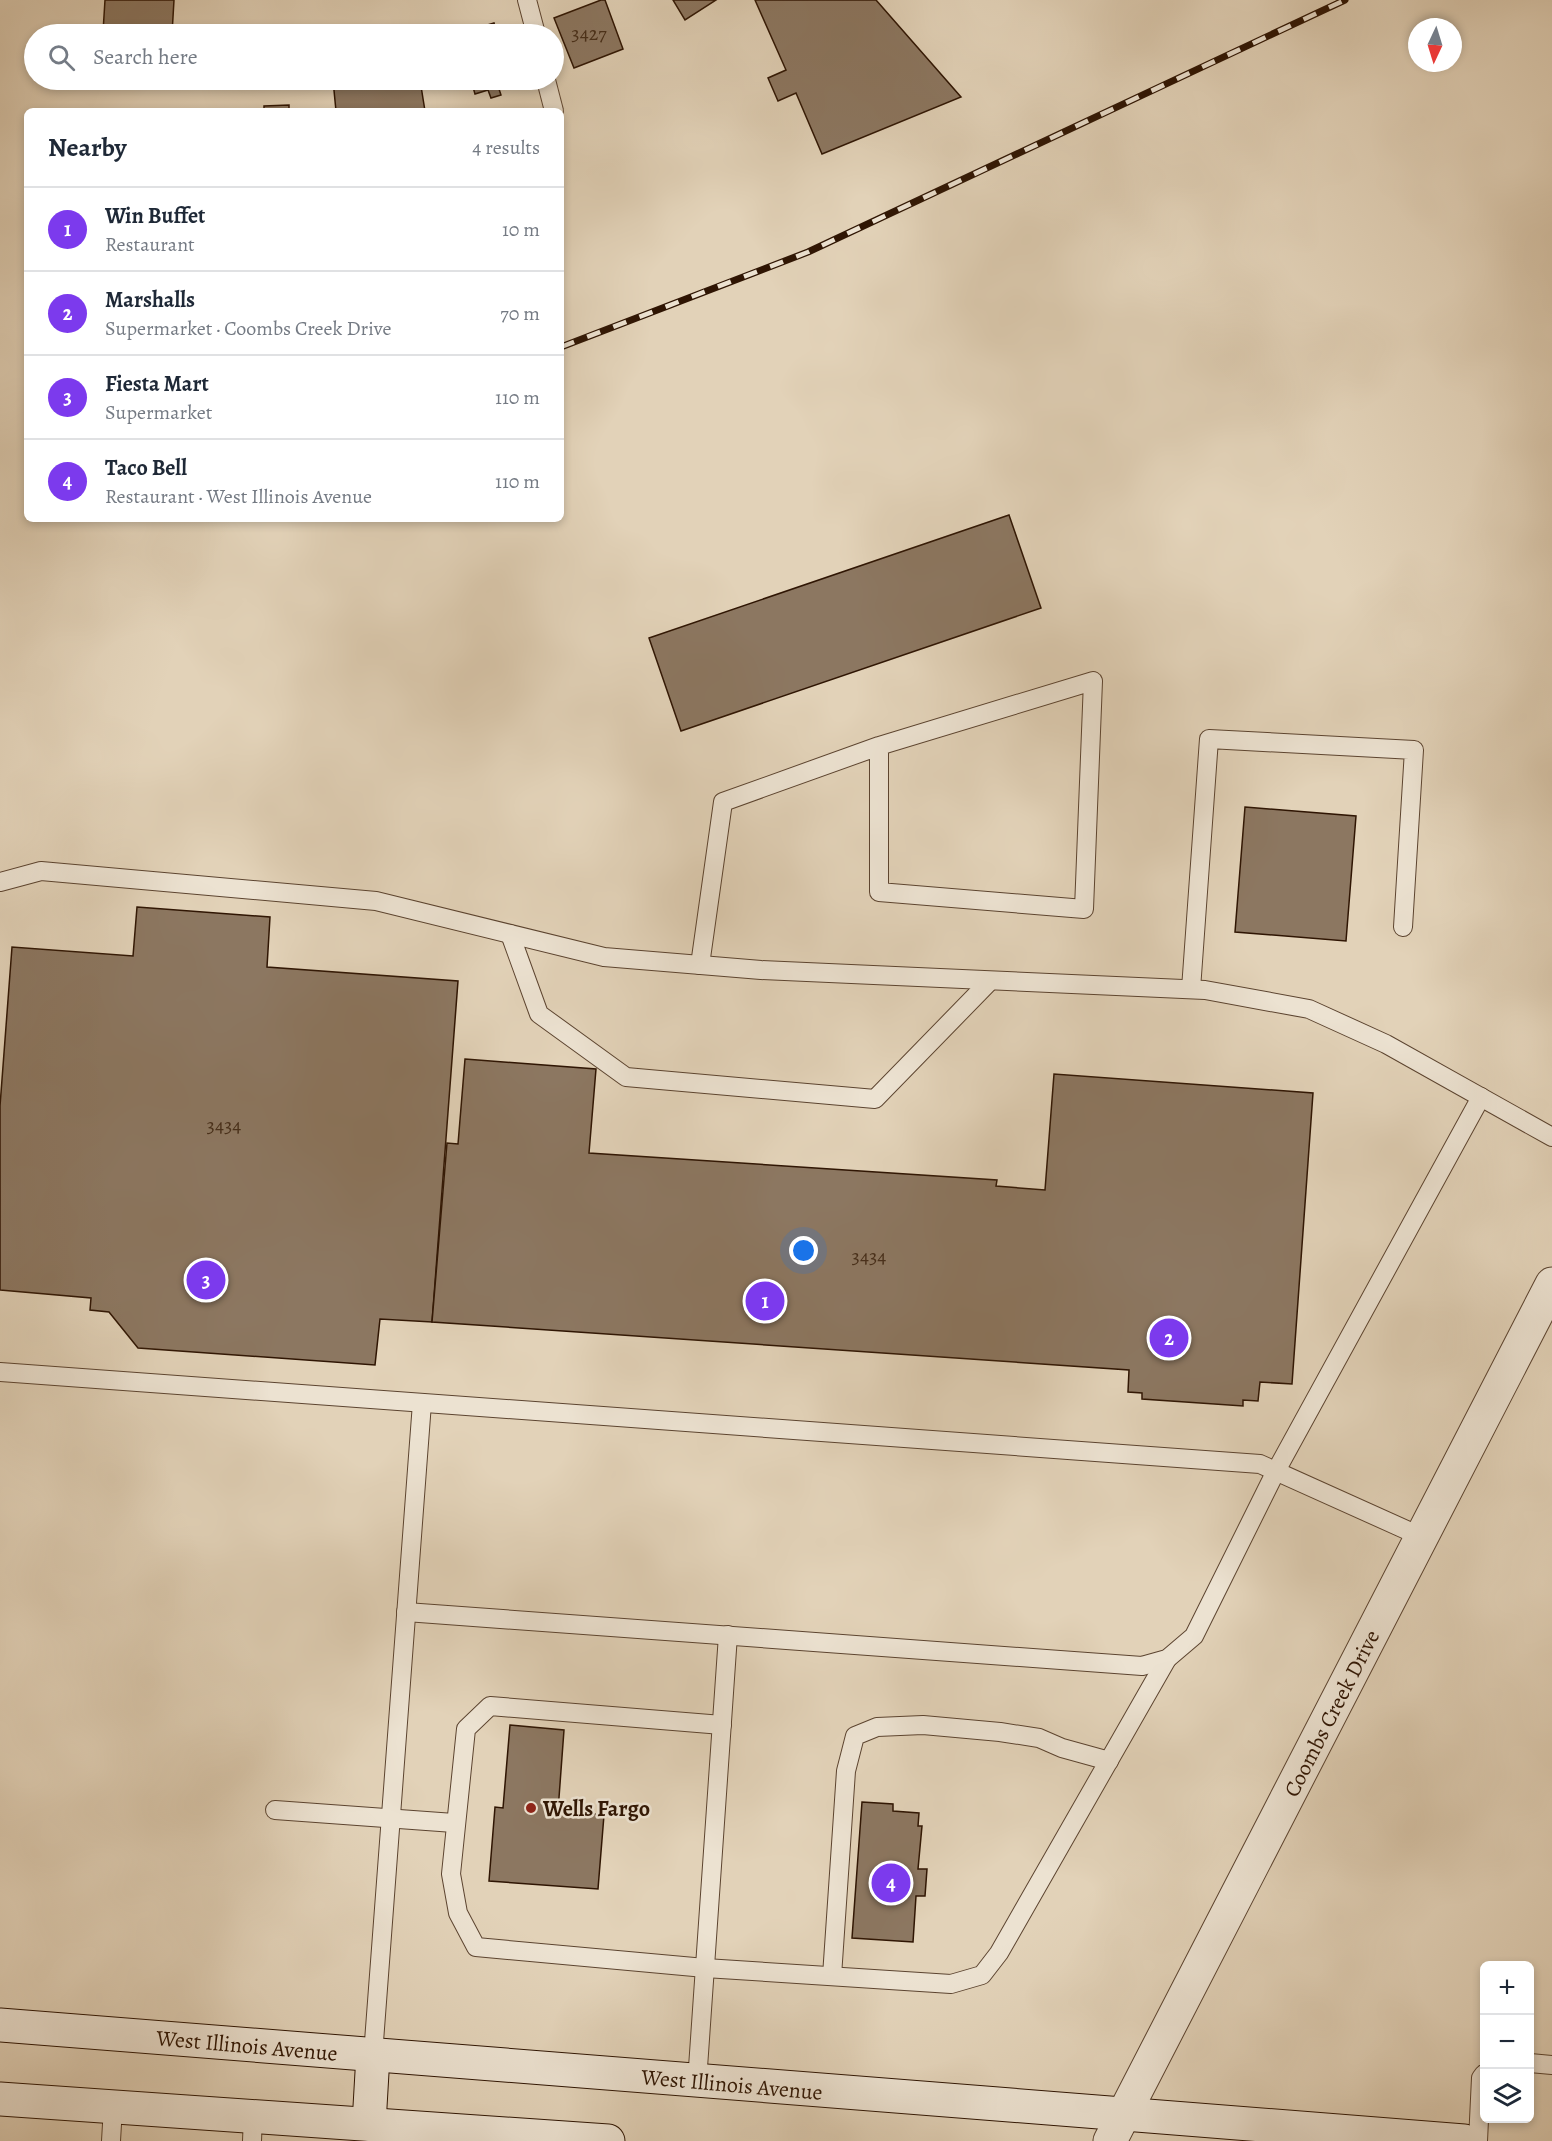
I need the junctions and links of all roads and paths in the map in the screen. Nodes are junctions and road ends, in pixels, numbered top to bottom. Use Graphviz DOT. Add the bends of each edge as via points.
graph roads {
  1 [pos="527,0"];
  2 [pos="533,24"];
  3 [pos="549,90"];
  4 [pos="553,108"];
  5 [pos="879,746"];
  6 [pos="0,882"];
  7 [pos="1402,927"];
  8 [pos="510,934"];
  9 [pos="700,965"];
  10 [pos="990,981"];
  11 [pos="1191,989"];
  12 [pos="1481,1097"];
  13 [pos="1552,1137"];
  14 [pos="1552,1284"];
  15 [pos="0,1372"];
  16 [pos="422,1403"];
  17 [pos="1276,1471"];
  18 [pos="1422,1537"];
  19 [pos="406,1612"];
  20 [pos="728,1635"];
  21 [pos="1167,1659"];
  22 [pos="722,1725"];
  23 [pos="1109,1761"];
  24 [pos="275,1810"];
  25 [pos="391,1820"];
  26 [pos="454,1823"];
  27 [pos="705,1968"];
  28 [pos="832,1976"];
  29 [pos="0,2025"];
  30 [pos="373,2055"];
  31 [pos="1534,2063"];
  32 [pos="1552,2064"];
  33 [pos="697,2082"];
  34 [pos="0,2099"];
  35 [pos="1480,2099"];
  36 [pos="113,2107"];
  37 [pos="369,2124"];
  38 [pos="1117,2128"];
  39 [pos="253,2129"];
  40 [pos="111,2141"];
  41 [pos="608,2141"];
  42 [pos="1464,2141"];
  43 [pos="1478,2141"];
  1 -- 2 [label="lane"];
  3 -- 4 [label="lane"];
  5 -- 5 [label="lane" via="1093,681 1084,909 879,892"];
  5 -- 9 [label="lane" via="723,802"];
  6 -- 8 [label="lane" via="41,872 376,901"];
  7 -- 11 [label="lane" via="1414,750 1209,739"];
  8 -- 9 [label="lane" via="604,957"];
  8 -- 10 [label="lane" via="539,1014 626,1077 875,1099"];
  9 -- 10 [label="lane"];
  10 -- 11 [label="lane"];
  11 -- 12 [label="lane" via="1309,1009 1386,1044"];
  12 -- 13 [label="lane"];
  12 -- 17 [label="lane"];
  14 -- 18 [label="main road, Coombs Creek Drive"];
  15 -- 16 [label="lane"];
  16 -- 17 [label="lane" via="1260,1464"];
  16 -- 19 [label="lane"];
  17 -- 18 [label="lane"];
  17 -- 21 [label="lane" via="1194,1636"];
  18 -- 38 [label="main road, Coombs Creek Drive"];
  19 -- 20 [label="lane"];
  19 -- 25 [label="lane"];
  20 -- 21 [label="lane" via="1142,1666"];
  20 -- 22 [label="lane"];
  21 -- 23 [label="lane"];
  22 -- 26 [label="lane" via="490,1706 466,1729"];
  22 -- 27 [label="lane"];
  23 -- 28 [label="lane" via="999,1953 982,1975 951,1984"];
  23 -- 28 [label="lane" via="1038,1738 999,1732 923,1725 877,1727 855,1736 846,1771"];
  24 -- 25 [label="lane"];
  25 -- 26 [label="lane"];
  25 -- 30 [label="lane"];
  26 -- 27 [label="lane" via="451,1874 456,1904 476,1947"];
  27 -- 28 [label="lane"];
  27 -- 33 [label="lane"];
  29 -- 30 [label="main road, West Illinois Avenue"];
  30 -- 33 [label="main road, West Illinois Avenue"];
  30 -- 37 [label="main road"];
  31 -- 32 [label="lane"];
  33 -- 38 [label="main road, West Illinois Avenue"];
  34 -- 36 [label="main road"];
  35 -- 43 [label="lane"];
  36 -- 39 [label="main road"];
  36 -- 40 [label="lane"];
  37 -- 39 [label="main road"];
  37 -- 41 [label="main road"];
  38 -- 42 [label="main road, West Illinois Avenue"];
}
